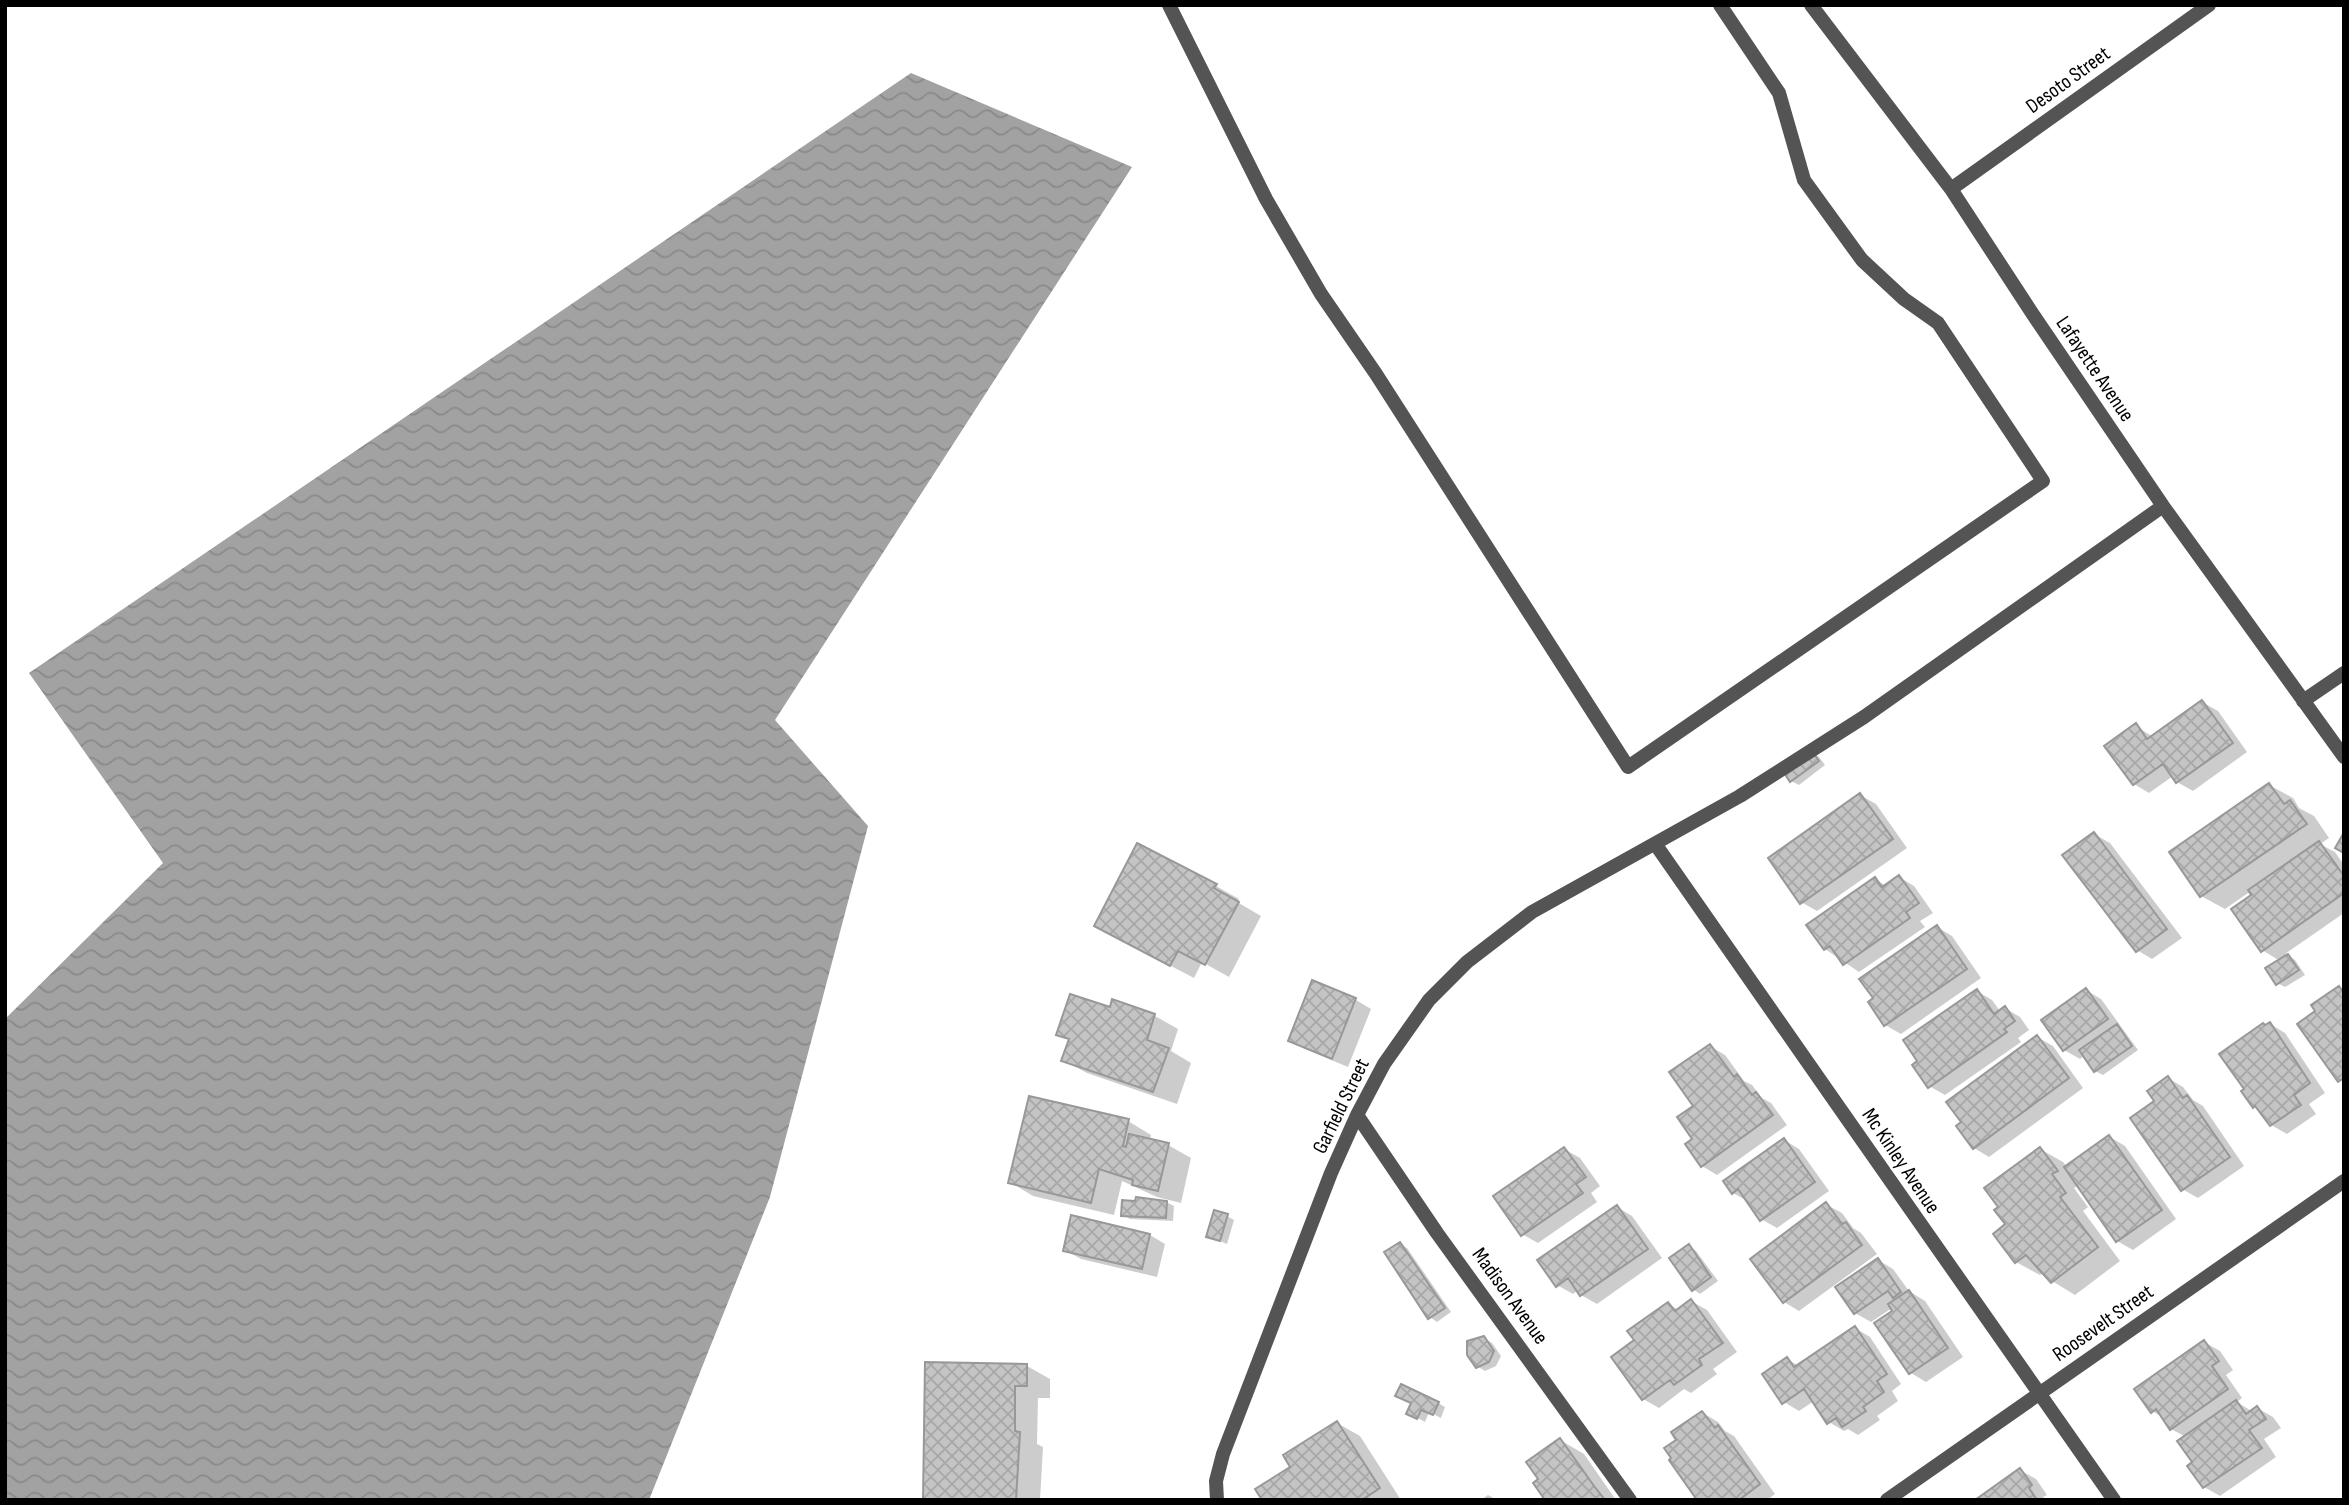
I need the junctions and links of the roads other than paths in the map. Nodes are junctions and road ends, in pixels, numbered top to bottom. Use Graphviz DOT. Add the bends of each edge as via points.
graph roads {
  1 [pos="1169,5"];
  2 [pos="1720,5"];
  3 [pos="1811,5"];
  4 [pos="2209,5"];
  5 [pos="1951,189"];
  6 [pos="2163,506"];
  7 [pos="2344,673"];
  8 [pos="2304,701"];
  9 [pos="2344,757"];
  10 [pos="1656,845"];
  11 [pos="1357,1115"];
  12 [pos="2344,1181"];
  13 [pos="2039,1394"];
  14 [pos="1217,1500"];
  15 [pos="1630,1500"];
  16 [pos="1887,1500"];
  17 [pos="2114,1500"];
  1 -- 2 [label="street" via="1266,199 1321,294 1628,767 2043,481 1938,323 1862,260 1804,180 1779,93"];
  3 -- 5 [label="street, Lafayette Avenue"];
  4 -- 5 [label="street, Desoto Street"];
  5 -- 6 [label="street, Lafayette Avenue"];
  6 -- 8 [label="street, Lafayette Avenue"];
  6 -- 10 [label="street, Garfield Street" via="1864,717"];
  7 -- 8 [label="street"];
  8 -- 9 [label="street, Lafayette Avenue"];
  10 -- 11 [label="street, Garfield Street" via="1532,912 1467,962 1429,1000 1384,1064"];
  10 -- 13 [label="street, Mc Kinley Avenue"];
  11 -- 14 [label="street, Garfield Street" via="1223,1454"];
  11 -- 15 [label="street, Madison Avenue"];
  12 -- 13 [label="street, Roosevelt Street"];
  13 -- 16 [label="street, Roosevelt Street"];
  13 -- 17 [label="street, Mc Kinley Avenue"];
}
